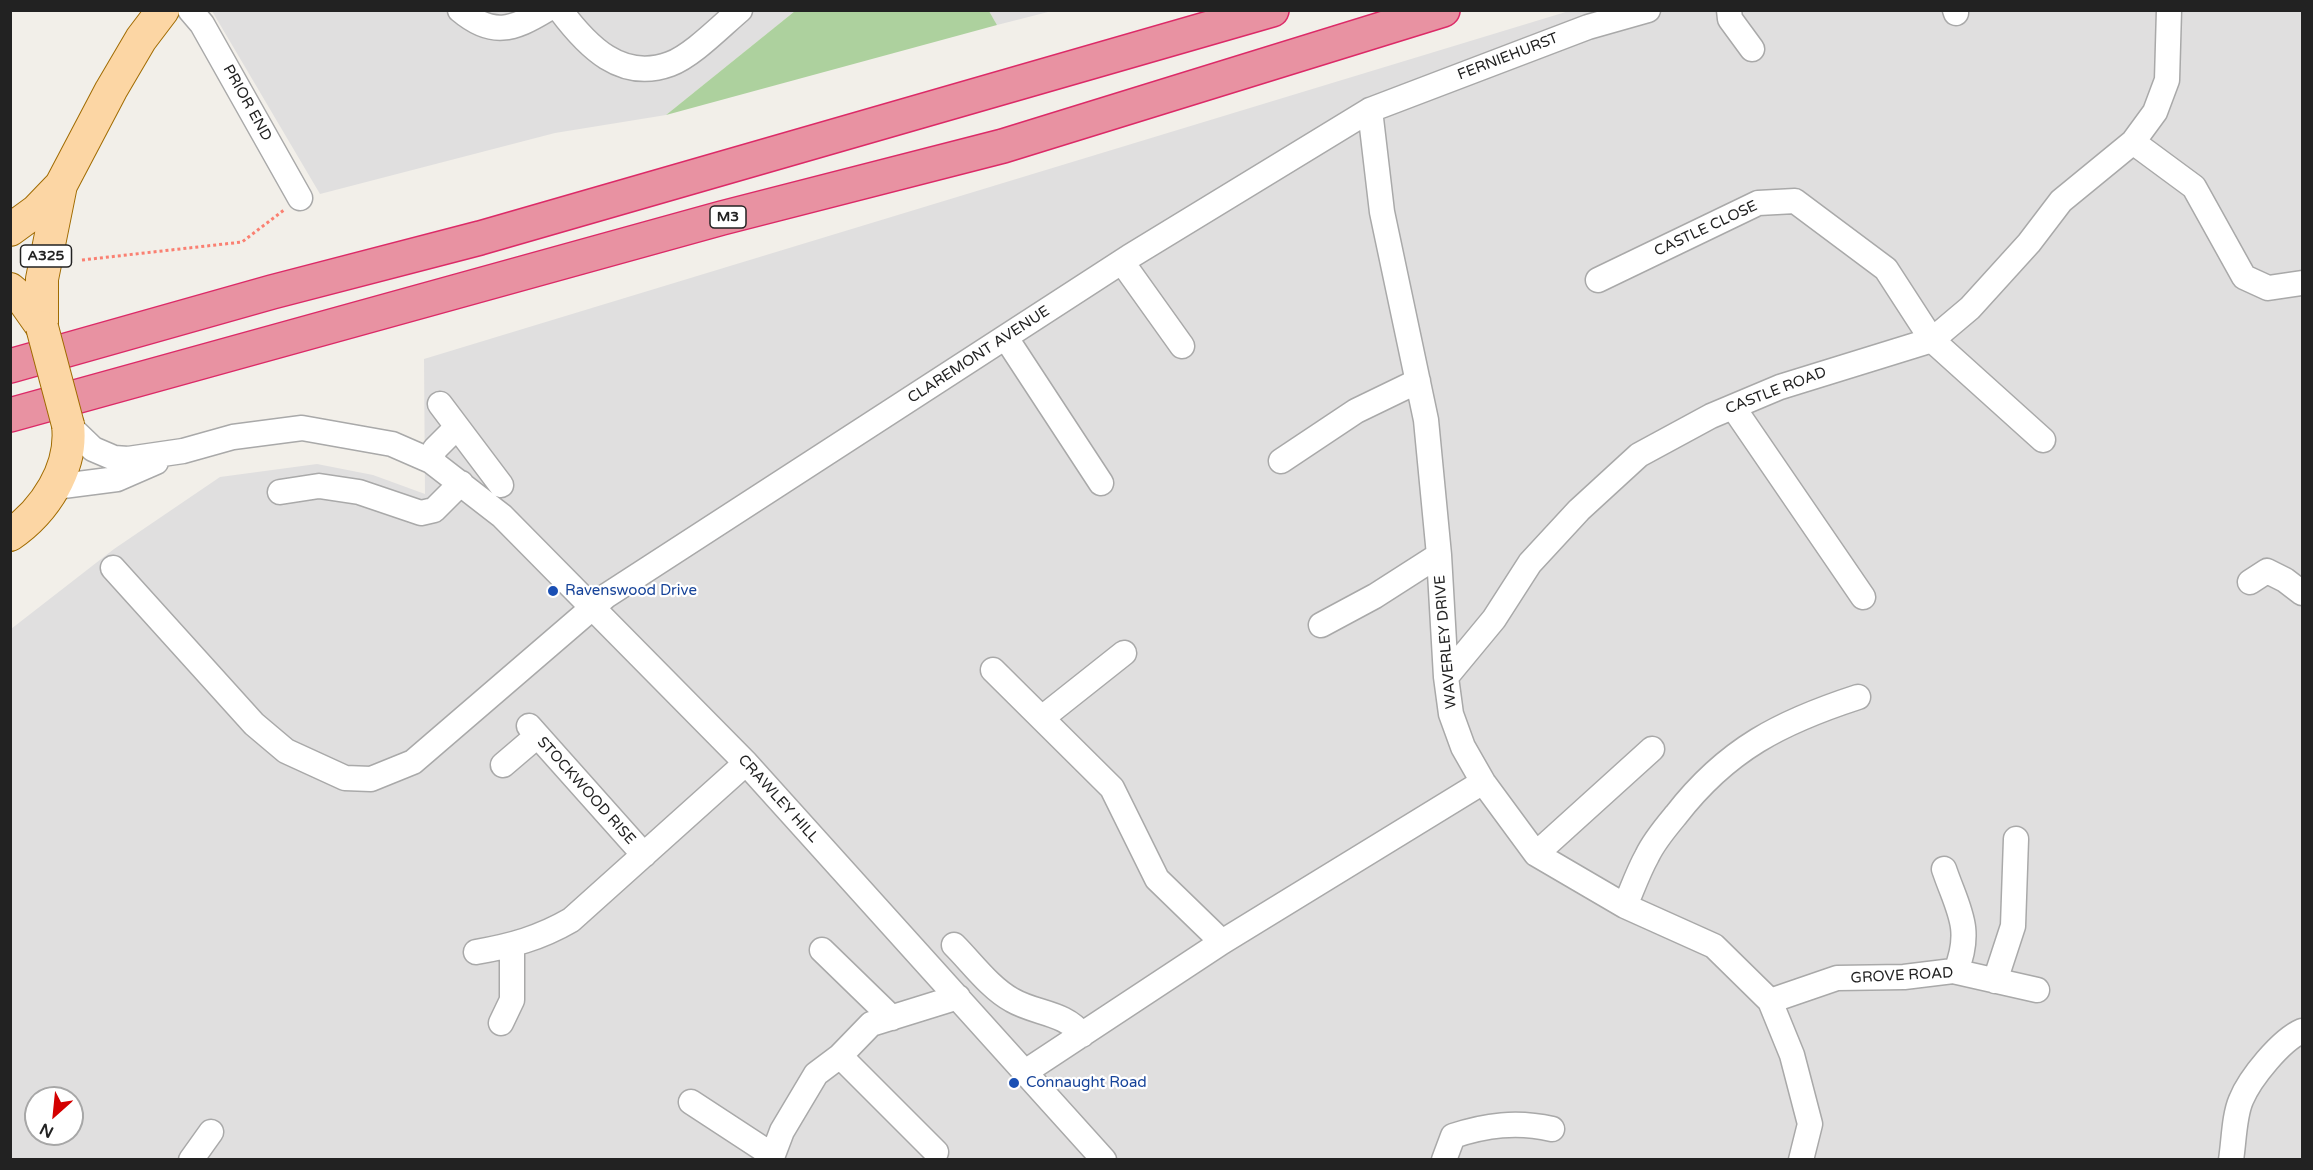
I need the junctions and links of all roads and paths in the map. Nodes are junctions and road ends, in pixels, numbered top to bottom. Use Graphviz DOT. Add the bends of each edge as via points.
graph roads {
  1 [pos="163,10"];
  2 [pos="190,10"];
  3 [pos="460,10"];
  4 [pos="546,10"];
  5 [pos="560,10"];
  6 [pos="740,10"];
  7 [pos="1272,10"];
  8 [pos="1443,10"];
  9 [pos="1648,10"];
  10 [pos="1729,10"];
  11 [pos="2169,10"];
  12 [pos="1752,50"];
  13 [pos="1370,110"];
  14 [pos="2133,142"];
  15 [pos="61,185"];
  16 [pos="300,198"];
  17 [pos="10,230"];
  18 [pos="82,260"];
  19 [pos="1122,262"];
  20 [pos="1598,280"];
  21 [pos="2302,283"];
  22 [pos="10,289"];
  23 [pos="42,327"];
  24 [pos="1006,338"];
  25 [pos="1932,340"];
  26 [pos="1182,346"];
  27 [pos="10,366"];
  28 [pos="1418,381"];
  29 [pos="440,404"];
  30 [pos="1733,407"];
  31 [pos="10,415"];
  32 [pos="457,427"];
  33 [pos="71,432"];
  34 [pos="2043,440"];
  35 [pos="183,451"];
  36 [pos="431,461"];
  37 [pos="1281,461"];
  38 [pos="461,483"];
  39 [pos="1101,483"];
  40 [pos="501,485"];
  41 [pos="54,487"];
  42 [pos="280,492"];
  43 [pos="10,535"];
  44 [pos="1439,555"];
  45 [pos="113,568"];
  46 [pos="2250,582"];
  47 [pos="2302,592"];
  48 [pos="1863,597"];
  49 [pos="593,609"];
  50 [pos="1321,625"];
  51 [pos="1124,653"];
  52 [pos="993,670"];
  53 [pos="1446,677"];
  54 [pos="1858,697"];
  55 [pos="1042,718"];
  56 [pos="1652,749"];
  57 [pos="746,763"];
  58 [pos="503,765"];
  59 [pos="1483,782"];
  60 [pos="2016,839"];
  61 [pos="1536,854"];
  62 [pos="644,855"];
  63 [pos="1944,869"];
  64 [pos="1625,906"];
  65 [pos="1222,942"];
  66 [pos="954,945"];
  67 [pos="512,946"];
  68 [pos="822,950"];
  69 [pos="476,952"];
  70 [pos="1956,971"];
  71 [pos="1995,981"];
  72 [pos="2037,990"];
  73 [pos="958,997"];
  74 [pos="1770,1001"];
  75 [pos="892,1018"];
  76 [pos="501,1023"];
  77 [pos="2302,1031"];
  78 [pos="1082,1035"];
  79 [pos="840,1056"];
  80 [pos="1025,1072"];
  81 [pos="691,1102"];
  82 [pos="1552,1129"];
  83 [pos="211,1132"];
  84 [pos="936,1152"];
  85 [pos="772,1157"];
  86 [pos="191,1160"];
  87 [pos="1104,1160"];
  88 [pos="1444,1160"];
  89 [pos="1801,1160"];
  90 [pos="2231,1160"];
  1 -- 15 [label="main road, A325" via="111,90"];
  2 -- 16 [label="street, PRIOR END" via="202,24"];
  3 -- 4 [label="street" via="501,30"];
  5 -- 6 [label="street" via="583,42 616,63 641,71 672,64"];
  7 -- 27 [label="highway" via="480,238"];
  8 -- 31 [label="highway, M3" via="1003,146 722,218"];
  9 -- 13 [label="street, FERNIEHURST" via="1588,27"];
  10 -- 12 [label="street" via="1730,19"];
  11 -- 14 [label="street, CASTLE ROAD" via="2167,80 2155,112"];
  13 -- 19 [label="street, CLAREMONT AVENUE"];
  13 -- 28 [label="street, WAVERLEY DRIVE" via="1382,212"];
  14 -- 21 [label="street" via="2194,187 2244,277 2268,288"];
  14 -- 25 [label="street, CASTLE ROAD" via="2061,201 1970,308"];
  15 -- 17 [label="main road, A325"];
  15 -- 23 [label="main road, A325" via="42,279"];
  16 -- 18 [label="path" via="242,242"];
  19 -- 24 [label="street, CLAREMONT AVENUE"];
  19 -- 26 [label="street"];
  20 -- 25 [label="street, CASTLE CLOSE" via="1758,203 1795,201 1886,269"];
  22 -- 23 [label="main road, A325"];
  23 -- 33 [label="main road, A325, bridge"];
  24 -- 39 [label="street"];
  24 -- 49 [label="street, CLAREMONT AVENUE" via="606,596"];
  25 -- 30 [label="street, CASTLE ROAD" via="1787,385"];
  25 -- 34 [label="street, CASTLE CLOSE"];
  28 -- 37 [label="street" via="1356,411"];
  28 -- 44 [label="street, WAVERLEY DRIVE" via="1426,420"];
  29 -- 32 [label="street"];
  30 -- 48 [label="street"];
  30 -- 53 [label="street, CASTLE ROAD" via="1640,455 1579,510 1530,563 1494,619"];
  32 -- 36 [label="street" via="435,449"];
  32 -- 40 [label="street"];
  33 -- 35 [label="street, CRAWLEY HILL" via="93,449 114,458"];
  33 -- 41 [label="main road"];
  35 -- 36 [label="street, CRAWLEY HILL" via="233,436 303,428 392,444"];
  35 -- 41 [label="street, CRAWLEY HILL" via="117,479"];
  36 -- 38 [label="street, CRAWLEY HILL"];
  38 -- 42 [label="street" via="434,510 421,513 349,490 319,486"];
  38 -- 49 [label="street, CRAWLEY HILL" via="502,516"];
  41 -- 43 [label="main road" via="30,522"];
  44 -- 50 [label="street"];
  44 -- 53 [label="street, WAVERLEY DRIVE"];
  45 -- 49 [label="street" via="254,724 286,751 345,778 371,779 413,762"];
  46 -- 47 [label="street" via="2267,571"];
  49 -- 57 [label="street, CRAWLEY HILL"];
  51 -- 55 [label="street"];
  52 -- 55 [label="street"];
  53 -- 59 [label="street, WAVERLEY DRIVE" via="1451,714 1463,747"];
  54 -- 64 [label="street" via="1777,729 1728,759 1698,787 1647,854"];
  55 -- 65 [label="street" via="1112,789 1157,879"];
  56 -- 61 [label="street"];
  57 -- 62 [label="street, STOCKWOOD RISE"];
  57 -- 73 [label="street, CRAWLEY HILL"];
  58 -- 62 [label="street, STOCKWOOD RISE" via="533,731"];
  59 -- 61 [label="street, WAVERLEY DRIVE"];
  59 -- 65 [label="street"];
  60 -- 71 [label="street" via="2013,926"];
  61 -- 64 [label="street, WAVERLEY DRIVE"];
  62 -- 67 [label="street, STOCKWOOD RISE" via="571,920 543,936"];
  63 -- 70 [label="street" via="1964,928 1964,949"];
  64 -- 74 [label="street, WAVERLEY DRIVE" via="1714,946"];
  65 -- 78 [label="street"];
  66 -- 78 [label="street" via="1010,999 1064,1018"];
  67 -- 69 [label="street, STOCKWOOD RISE"];
  67 -- 76 [label="street" via="512,1000"];
  68 -- 75 [label="street"];
  70 -- 71 [label="street, GROVE ROAD"];
  70 -- 74 [label="street, GROVE ROAD" via="1837,978"];
  71 -- 72 [label="street, GROVE ROAD"];
  73 -- 75 [label="street"];
  73 -- 80 [label="street, CRAWLEY HILL"];
  74 -- 89 [label="street, WAVERLEY DRIVE" via="1792,1055 1810,1124"];
  75 -- 79 [label="street" via="871,1024"];
  77 -- 90 [label="street" via="2293,1035 2265,1064 2240,1100"];
  78 -- 80 [label="street"];
  79 -- 84 [label="street"];
  79 -- 85 [label="street" via="816,1074 782,1131"];
  80 -- 87 [label="street, CRAWLEY HILL"];
  81 -- 85 [label="street"];
  82 -- 88 [label="street" via="1536,1125 1481,1126 1453,1136"];
  83 -- 86 [label="street"];
}
